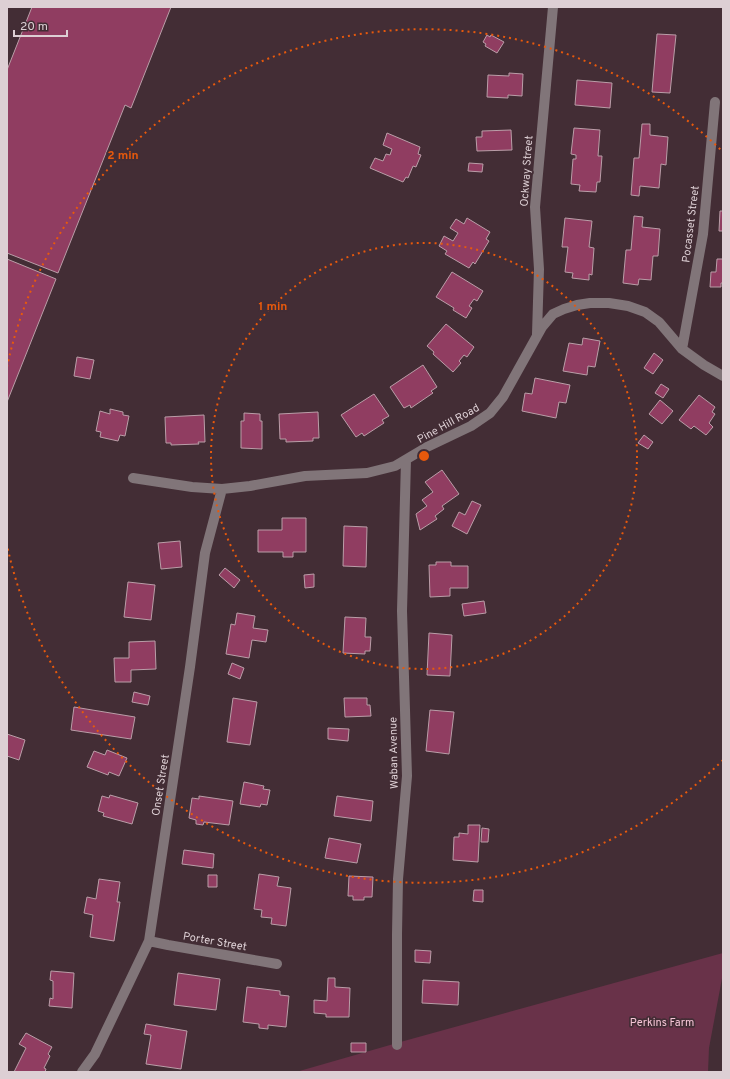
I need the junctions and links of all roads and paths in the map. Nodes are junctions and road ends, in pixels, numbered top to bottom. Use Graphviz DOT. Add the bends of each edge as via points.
graph roads {
  1 [pos="553,7"];
  2 [pos="715,102"];
  3 [pos="537,337"];
  4 [pos="682,349"];
  5 [pos="723,376"];
  6 [pos="406,460"];
  7 [pos="132,478"];
  8 [pos="222,489"];
  9 [pos="149,941"];
  10 [pos="277,964"];
  11 [pos="397,1045"];
  12 [pos="82,1072"];
  1 -- 3 [label="street, Ockway Street" via="534,207 538,269"];
  2 -- 4 [label="street, Pocasset Street" via="703,234"];
  3 -- 4 [label="street, Pine Hill Road" via="553,314 590,303 609,303 645,312 659,322"];
  3 -- 6 [label="street, Pine Hill Road" via="503,396 490,413 471,426"];
  4 -- 5 [label="street, Pine Hill Road"];
  6 -- 8 [label="street, Pine Hill Road" via="396,466 367,473 306,476"];
  6 -- 11 [label="street, Waban Avenue" via="402,619 407,776 398,879"];
  7 -- 8 [label="street, Pine Hill Road"];
  8 -- 9 [label="street, Onset Street" via="202,571"];
  9 -- 10 [label="street, Porter Street"];
  9 -- 12 [label="street, Onset Street" via="95,1054"];
}
